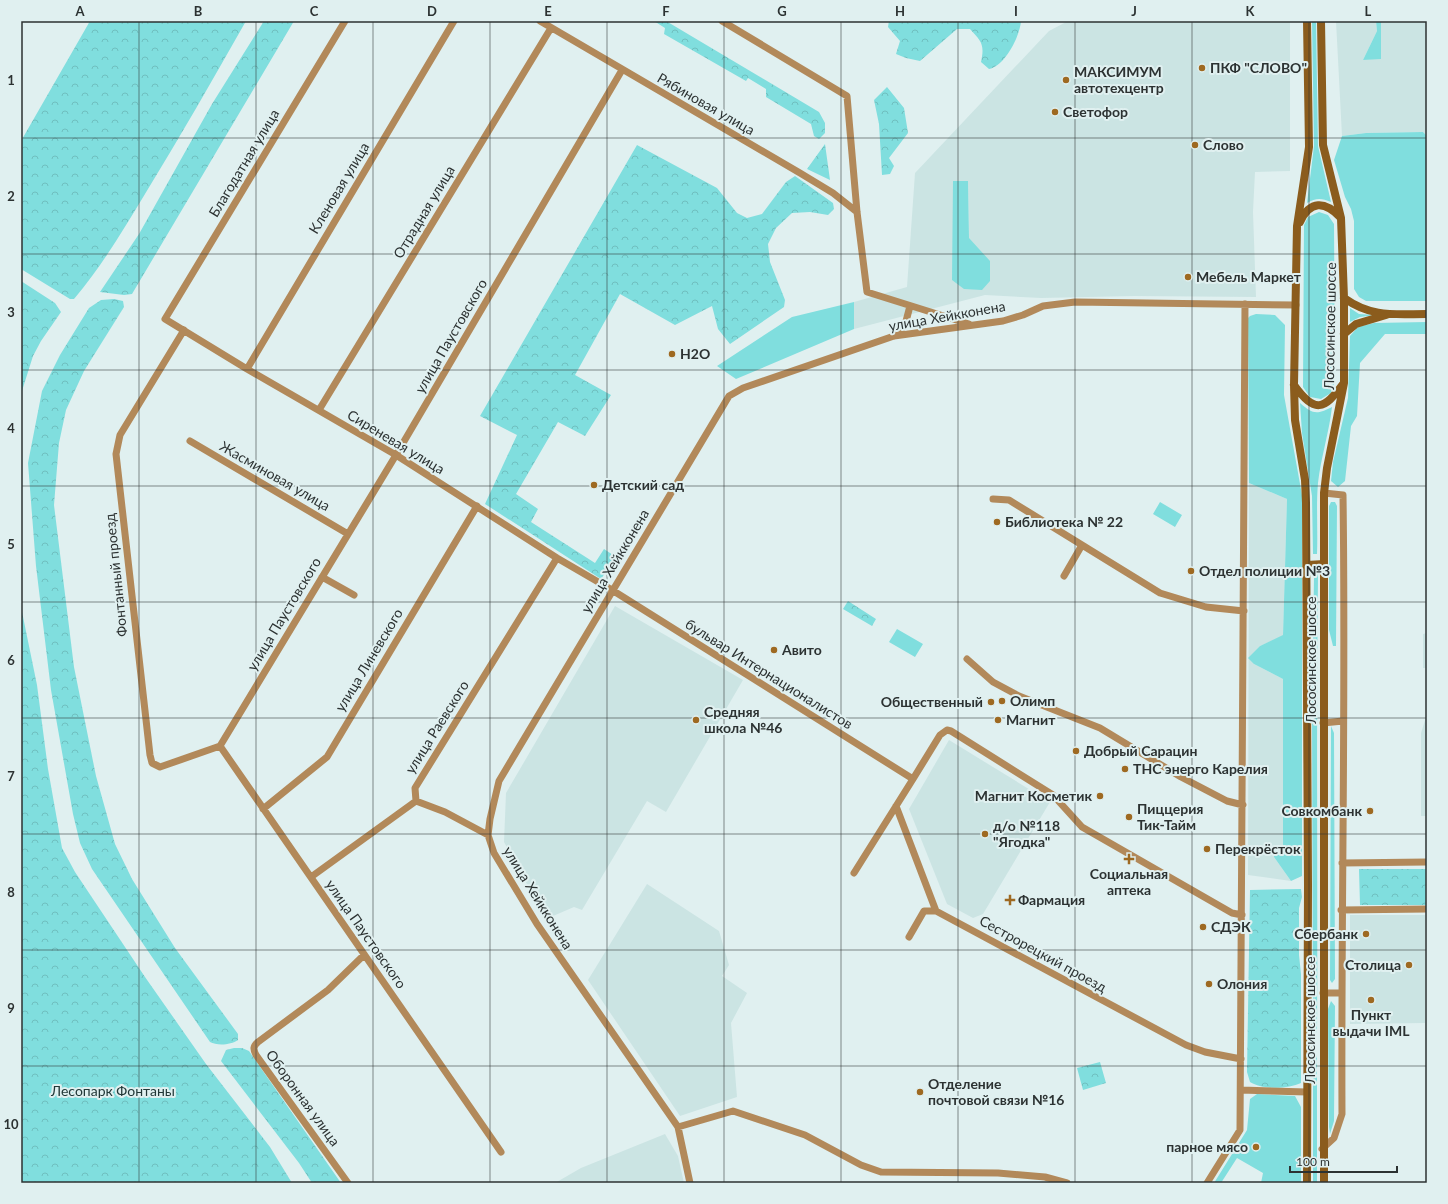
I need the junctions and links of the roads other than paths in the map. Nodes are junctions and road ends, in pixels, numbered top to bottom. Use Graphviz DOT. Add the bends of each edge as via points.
graph roads {
  1 [pos="345,21"];
  2 [pos="454,21"];
  3 [pos="540,21"];
  4 [pos="722,21"];
  5 [pos="1307,21"];
  6 [pos="1321,21"];
  7 [pos="551,28"];
  8 [pos="622,70"];
  9 [pos="857,212"];
  10 [pos="1341,218"];
  11 [pos="1298,226"];
  12 [pos="1344,298"];
  13 [pos="1246,304"];
  14 [pos="1296,305"];
  15 [pos="910,306"];
  16 [pos="1427,314"];
  17 [pos="1387,315"];
  18 [pos="165,319"];
  19 [pos="971,325"];
  20 [pos="184,330"];
  21 [pos="1344,334"];
  22 [pos="894,336"];
  23 [pos="247,369"];
  24 [pos="1344,382"];
  25 [pos="1294,385"];
  26 [pos="319,410"];
  27 [pos="190,441"];
  28 [pos="396,455"];
  29 [pos="1324,493"];
  30 [pos="993,499"];
  31 [pos="477,506"];
  32 [pos="348,534"];
  33 [pos="1082,545"];
  34 [pos="557,558"];
  35 [pos="1324,564"];
  36 [pos="1307,565"];
  37 [pos="1064,576"];
  38 [pos="322,577"];
  39 [pos="612,590"];
  40 [pos="354,595"];
  41 [pos="1244,610"];
  42 [pos="967,660"];
  43 [pos="1343,721"];
  44 [pos="1324,723"];
  45 [pos="220,746"];
  46 [pos="913,779"];
  47 [pos="416,802"];
  48 [pos="1243,805"];
  49 [pos="896,806"];
  50 [pos="263,809"];
  51 [pos="488,835"];
  52 [pos="1427,862"];
  53 [pos="1342,863"];
  54 [pos="854,873"];
  55 [pos="311,878"];
  56 [pos="1341,910"];
  57 [pos="1427,910"];
  58 [pos="936,911"];
  59 [pos="1242,915"];
  60 [pos="909,937"];
  61 [pos="364,955"];
  62 [pos="1323,993"];
  63 [pos="1341,993"];
  64 [pos="1323,1043"];
  65 [pos="1308,1044"];
  66 [pos="1241,1059"];
  67 [pos="1241,1090"];
  68 [pos="1307,1092"];
  69 [pos="678,1127"];
  70 [pos="1322,1149"];
  71 [pos="501,1152"];
  72 [pos="1024,1180"];
  73 [pos="348,1183"];
  74 [pos="690,1183"];
  75 [pos="1067,1183"];
  76 [pos="1207,1183"];
  77 [pos="1307,1183"];
  78 [pos="1324,1183"];
  1 -- 18 [label="street, Благодатная улица"];
  2 -- 23 [label="street, Кленовая улица"];
  3 -- 7 [label="street, Рябиновая улица"];
  4 -- 9 [label="street" via="846,96"];
  5 -- 11 [label="street, Лососинское шоссе" via="1309,147"];
  6 -- 10 [label="street, Лососинское шоссе" via="1323,145"];
  7 -- 8 [label="street, Рябиновая улица"];
  7 -- 26 [label="street, Отрадная улица"];
  8 -- 9 [label="street, Рябиновая улица" via="800,173"];
  8 -- 28 [label="street, улица Паустовского"];
  9 -- 15 [label="street" via="867,292"];
  10 -- 11 [label="street" via="1331,208 1318,205 1306,211"];
  10 -- 12 [label="street, Лососинское шоссе"];
  11 -- 14 [label="street, Лососинское шоссе"];
  12 -- 17 [label="street" via="1358,308"];
  12 -- 21 [label="street, Лососинское шоссе"];
  13 -- 14 [label="street, улица Хейкконена"];
  13 -- 19 [label="street, улица Хейкконена" via="1070,302 1043,306 1023,316 1003,321"];
  13 -- 41 [label="street"];
  14 -- 25 [label="street, Лососинское шоссе"];
  15 -- 19 [label="street"];
  15 -- 22 [label="street" via="905,325"];
  16 -- 17 [label="street"];
  17 -- 21 [label="street" via="1356,324"];
  18 -- 20 [label="street, Сиреневая улица"];
  19 -- 22 [label="street, улица Хейкконена"];
  20 -- 23 [label="street, Сиреневая улица"];
  20 -- 45 [label="street, Фонтанный проезд" via="120,434 116,454 152,763 160,767"];
  21 -- 24 [label="street, Лососинское шоссе"];
  22 -- 39 [label="street, улица Хейкконена" via="742,388 729,396"];
  23 -- 26 [label="street, Сиреневая улица"];
  24 -- 25 [label="street" via="1331,400 1316,406"];
  24 -- 29 [label="street, Лососинское шоссе"];
  25 -- 36 [label="street, Лососинское шоссе" via="1295,420 1306,480"];
  26 -- 28 [label="street, Сиреневая улица"];
  27 -- 32 [label="street, Жасминовая улица"];
  28 -- 31 [label="street, Сиреневая улица"];
  28 -- 32 [label="street, улица Паустовского"];
  29 -- 35 [label="street, Лососинское шоссе"];
  29 -- 43 [label="street" via="1343,495"];
  30 -- 33 [label="street" via="1009,500"];
  31 -- 34 [label="street, Сиреневая улица"];
  31 -- 50 [label="street, улица Линевского" via="327,757"];
  32 -- 38 [label="street, улица Паустовского"];
  33 -- 37 [label="street"];
  33 -- 41 [label="street" via="1160,593 1206,607"];
  34 -- 39 [label="street, Сиреневая улица"];
  34 -- 47 [label="street, улица Раевского" via="415,788"];
  35 -- 36 [label="street"];
  35 -- 44 [label="street, Лососинское шоссе"];
  36 -- 65 [label="street, Лососинское шоссе"];
  38 -- 40 [label="street"];
  38 -- 45 [label="street, улица Паустовского"];
  39 -- 46 [label="street, бульвар Интернационалистов"];
  39 -- 51 [label="street, улица Хейкконена" via="499,781"];
  41 -- 48 [label="street"];
  42 -- 48 [label="street" via="993,682 1019,696 1100,728 1181,777 1227,801"];
  43 -- 44 [label="street"];
  43 -- 53 [label="street"];
  44 -- 62 [label="street, Лососинское шоссе"];
  45 -- 50 [label="street, улица Паустовского"];
  46 -- 49 [label="street"];
  46 -- 59 [label="street" via="940,735 947,730 952,731 1053,795 1082,827 1232,913"];
  47 -- 51 [label="street" via="445,812"];
  47 -- 55 [label="street"];
  48 -- 59 [label="street"];
  49 -- 54 [label="street"];
  49 -- 58 [label="street"];
  50 -- 55 [label="street, улица Паустовского"];
  51 -- 69 [label="street, улица Хейкконена" via="494,852 537,924"];
  52 -- 53 [label="street"];
  53 -- 56 [label="street"];
  55 -- 61 [label="street, улица Паустовского"];
  56 -- 57 [label="street"];
  56 -- 63 [label="street"];
  58 -- 60 [label="street" via="924,911"];
  58 -- 66 [label="street, Сестрорецкий проезд" via="1186,1045 1205,1052"];
  59 -- 66 [label="street"];
  61 -- 71 [label="street, улица Паустовского"];
  61 -- 73 [label="street, Оборонная улица" via="328,990 254,1045 253,1049"];
  62 -- 63 [label="street"];
  62 -- 64 [label="street, Лососинское шоссе"];
  63 -- 70 [label="street" via="1342,1114 1334,1138"];
  64 -- 65 [label="street"];
  64 -- 70 [label="street, Лососинское шоссе"];
  65 -- 68 [label="street, Лососинское шоссе"];
  66 -- 67 [label="street"];
  67 -- 68 [label="street"];
  67 -- 76 [label="street" via="1240,1130"];
  68 -- 77 [label="street, Лососинское шоссе"];
  69 -- 72 [label="street" via="733,1111 805,1135 861,1165 881,1172 998,1173"];
  69 -- 74 [label="street, улица Хейкконена"];
  70 -- 78 [label="street, Лососинское шоссе"];
  72 -- 75 [label="street" via="1044,1177"];
}
